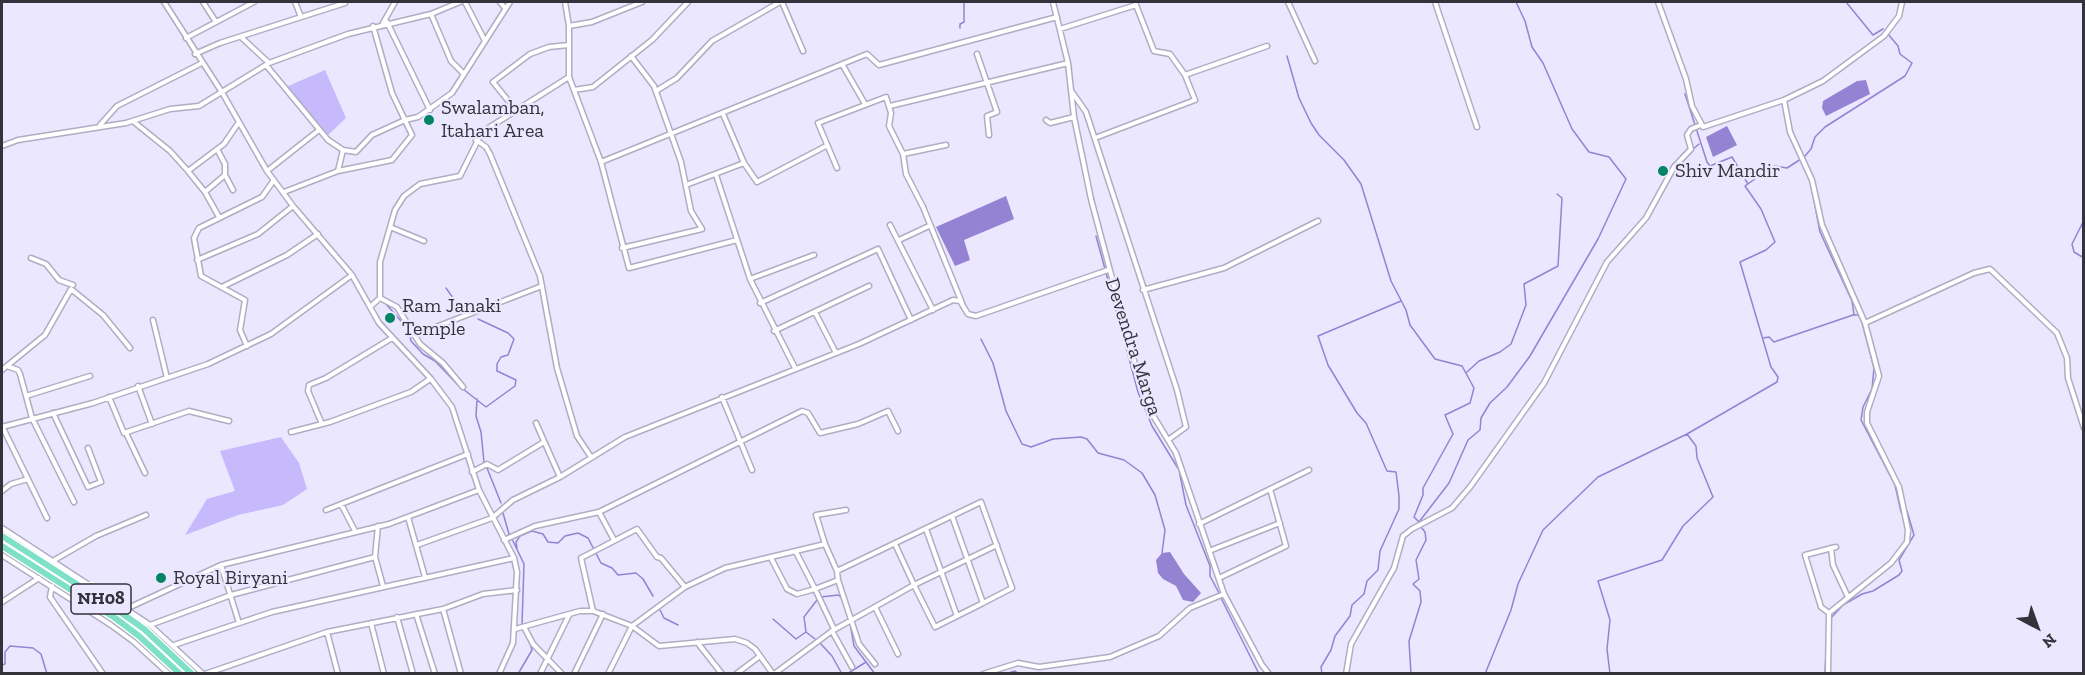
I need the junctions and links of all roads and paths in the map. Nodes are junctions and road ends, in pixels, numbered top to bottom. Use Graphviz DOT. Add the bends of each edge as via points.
graph roads {
  1 [pos="164,2"];
  2 [pos="204,2"];
  3 [pos="254,2"];
  4 [pos="295,2"];
  5 [pos="395,2"];
  6 [pos="462,2"];
  7 [pos="500,2"];
  8 [pos="510,2"];
  9 [pos="566,2"];
  10 [pos="642,2"];
  11 [pos="688,2"];
  12 [pos="781,2"];
  13 [pos="1053,2"];
  14 [pos="1288,2"];
  15 [pos="1435,2"];
  16 [pos="1658,2"];
  17 [pos="1902,2"];
  18 [pos="246,3"];
  19 [pos="345,3"];
  20 [pos="1136,3"];
  21 [pos="505,8"];
  22 [pos="431,14"];
  23 [pos="301,17"];
  24 [pos="1058,17"];
  25 [pos="216,22"];
  26 [pos="385,23"];
  27 [pos="373,26"];
  28 [pos="569,26"];
  29 [pos="1060,29"];
  30 [pos="241,37"];
  31 [pos="186,38"];
  32 [pos="485,41"];
  33 [pos="569,45"];
  34 [pos="1266,46"];
  35 [pos="803,51"];
  36 [pos="195,54"];
  37 [pos="977,54"];
  38 [pos="631,56"];
  39 [pos="1315,61"];
  40 [pos="202,63"];
  41 [pos="1068,63"];
  42 [pos="267,64"];
  43 [pos="842,64"];
  44 [pos="463,73"];
  45 [pos="1185,75"];
  46 [pos="568,77"];
  47 [pos="988,82"];
  48 [pos="574,90"];
  49 [pos="656,91"];
  50 [pos="1071,91"];
  51 [pos="223,94"];
  52 [pos="1784,100"];
  53 [pos="865,104"];
  54 [pos="890,106"];
  55 [pos="515,109"];
  56 [pos="430,110"];
  57 [pos="723,114"];
  58 [pos="1074,117"];
  59 [pos="405,120"];
  60 [pos="1046,120"];
  61 [pos="133,121"];
  62 [pos="239,122"];
  63 [pos="99,126"];
  64 [pos="1698,126"];
  65 [pos="1477,127"];
  66 [pos="319,130"];
  67 [pos="670,133"];
  68 [pos="989,135"];
  69 [pos="1095,138"];
  70 [pos="476,140"];
  71 [pos="946,145"];
  72 [pos="2,146"];
  73 [pos="826,146"];
  74 [pos="217,149"];
  75 [pos="343,150"];
  76 [pos="903,154"];
  77 [pos="601,162"];
  78 [pos="744,163"];
  79 [pos="837,168"];
  80 [pos="188,171"];
  81 [pos="267,171"];
  82 [pos="338,171"];
  83 [pos="225,175"];
  84 [pos="716,175"];
  85 [pos="274,180"];
  86 [pos="686,185"];
  87 [pos="233,190"];
  88 [pos="205,192"];
  89 [pos="284,192"];
  90 [pos="293,206"];
  91 [pos="219,217"];
  92 [pos="1318,220"];
  93 [pos="890,225"];
  94 [pos="929,226"];
  95 [pos="390,227"];
  96 [pos="318,234"];
  97 [pos="738,240"];
  98 [pos="899,240"];
  99 [pos="424,241"];
  100 [pos="622,248"];
  101 [pos="814,255"];
  102 [pos="31,258"];
  103 [pos="197,260"];
  104 [pos="1108,270"];
  105 [pos="352,275"];
  106 [pos="750,279"];
  107 [pos="73,285"];
  108 [pos="542,286"];
  109 [pos="869,286"];
  110 [pos="221,287"];
  111 [pos="1143,290"];
  112 [pos="380,298"];
  113 [pos="760,303"];
  114 [pos="962,304"];
  115 [pos="371,306"];
  116 [pos="933,310"];
  117 [pos="815,312"];
  118 [pos="153,320"];
  119 [pos="911,320"];
  120 [pos="1865,323"];
  121 [pos="774,331"];
  122 [pos="415,335"];
  123 [pos="392,338"];
  124 [pos="247,346"];
  125 [pos="130,348"];
  126 [pos="836,353"];
  127 [pos="7,366"];
  128 [pos="795,368"];
  129 [pos="2,370"];
  130 [pos="90,376"];
  131 [pos="167,378"];
  132 [pos="430,379"];
  133 [pos="138,386"];
  134 [pos="463,387"];
  135 [pos="26,396"];
  136 [pos="109,397"];
  137 [pos="722,397"];
  138 [pos="53,413"];
  139 [pos="32,418"];
  140 [pos="229,421"];
  141 [pos="536,423"];
  142 [pos="152,424"];
  143 [pos="322,424"];
  144 [pos="2,427"];
  145 [pos="2084,428"];
  146 [pos="898,431"];
  147 [pos="291,432"];
  148 [pos="126,433"];
  149 [pos="1168,440"];
  150 [pos="544,442"];
  151 [pos="739,442"];
  152 [pos="88,448"];
  153 [pos="468,454"];
  154 [pos="591,457"];
  155 [pos="752,470"];
  156 [pos="1309,470"];
  157 [pos="472,472"];
  158 [pos="145,473"];
  159 [pos="560,477"];
  160 [pos="28,479"];
  161 [pos="1270,489"];
  162 [pos="479,490"];
  163 [pos="2,491"];
  164 [pos="74,502"];
  165 [pos="341,504"];
  166 [pos="326,510"];
  167 [pos="846,510"];
  168 [pos="599,512"];
  169 [pos="146,515"];
  170 [pos="952,516"];
  171 [pos="408,517"];
  172 [pos="47,518"];
  173 [pos="492,518"];
  174 [pos="1280,523"];
  175 [pos="1199,524"];
  176 [pos="378,526"];
  177 [pos="2,528"];
  178 [pos="926,529"];
  179 [pos="355,531"];
  180 [pos="2,536"];
  181 [pos="504,540"];
  182 [pos="614,540"];
  183 [pos="825,544"];
  184 [pos="895,544"];
  185 [pos="417,545"];
  186 [pos="2,546"];
  187 [pos="997,546"];
  188 [pos="1209,551"];
  189 [pos="796,552"];
  190 [pos="2,555"];
  191 [pos="375,557"];
  192 [pos="514,558"];
  193 [pos="771,558"];
  194 [pos="968,558"];
  195 [pos="50,563"];
  196 [pos="221,565"];
  197 [pos="837,571"];
  198 [pos="941,571"];
  199 [pos="425,577"];
  200 [pos="39,578"];
  201 [pos="1219,578"];
  202 [pos="838,580"];
  203 [pos="52,585"];
  204 [pos="914,585"];
  205 [pos="383,586"];
  206 [pos="685,587"];
  207 [pos="89,588"];
  208 [pos="815,589"];
  209 [pos="517,590"];
  210 [pos="1224,594"];
  211 [pos="231,595"];
  212 [pos="83,597"];
  213 [pos="1848,597"];
  214 [pos="2,602"];
  215 [pos="79,603"];
  216 [pos="984,603"];
  217 [pos="875,607"];
  218 [pos="126,609"];
  219 [pos="443,609"];
  220 [pos="593,611"];
  221 [pos="1829,613"];
  222 [pos="416,614"];
  223 [pos="603,614"];
  224 [pos="569,615"];
  225 [pos="957,616"];
  226 [pos="397,617"];
  227 [pos="853,619"];
  228 [pos="239,623"];
  229 [pos="371,623"];
  230 [pos="150,625"];
  231 [pos="632,626"];
  232 [pos="524,627"];
  233 [pos="515,629"];
  234 [pos="833,630"];
  235 [pos="327,632"];
  236 [pos="696,642"];
  237 [pos="174,645"];
  238 [pos="898,654"];
  239 [pos="760,656"];
  240 [pos="547,659"];
  241 [pos="188,664"];
  242 [pos="875,664"];
  243 [pos="852,666"];
  244 [pos="179,673"];
  245 [pos="1827,673"];
  246 [pos="103,674"];
  247 [pos="169,674"];
  248 [pos="192,674"];
  249 [pos="204,674"];
  250 [pos="338,674"];
  251 [pos="384,674"];
  252 [pos="413,674"];
  253 [pos="435,674"];
  254 [pos="461,674"];
  255 [pos="499,674"];
  256 [pos="540,674"];
  257 [pos="562,674"];
  258 [pos="574,674"];
  259 [pos="608,674"];
  260 [pos="723,674"];
  261 [pos="736,674"];
  262 [pos="773,674"];
  263 [pos="983,674"];
  264 [pos="1269,674"];
  265 [pos="1346,674"];
  1 -- 31 [label="street"];
  2 -- 25 [label="street"];
  3 -- 18 [label="street"];
  4 -- 23 [label="street"];
  5 -- 26 [label="street"];
  6 -- 22 [label="street"];
  6 -- 32 [label="street"];
  7 -- 21 [label="street"];
  8 -- 21 [label="street"];
  9 -- 28 [label="street"];
  10 -- 28 [label="street" via="592,22"];
  11 -- 38 [label="street" via="660,33"];
  12 -- 35 [label="street"];
  12 -- 49 [label="street" via="712,41 676,78"];
  13 -- 24 [label="street, Devendra Marga"];
  14 -- 39 [label="street"];
  15 -- 65 [label="street"];
  16 -- 64 [label="street" via="1686,79"];
  17 -- 52 [label="street" via="1899,16 1884,36 1823,81"];
  18 -- 25 [label="street"];
  19 -- 23 [label="street"];
  20 -- 29 [label="street"];
  20 -- 45 [label="street" via="1154,51 1170,54"];
  21 -- 32 [label="street"];
  22 -- 26 [label="street"];
  22 -- 44 [label="street" via="451,61"];
  23 -- 30 [label="street"];
  24 -- 29 [label="street, Devendra Marga"];
  24 -- 43 [label="street" via="879,65 869,54"];
  25 -- 31 [label="street"];
  26 -- 27 [label="street"];
  26 -- 56 [label="street"];
  27 -- 42 [label="street"];
  27 -- 59 [label="street" via="392,93"];
  28 -- 33 [label="street"];
  29 -- 41 [label="street, Devendra Marga"];
  30 -- 36 [label="street"];
  30 -- 42 [label="street"];
  31 -- 36 [label="street"];
  32 -- 44 [label="street"];
  33 -- 46 [label="street"];
  33 -- 55 [label="street" via="530,54 493,82"];
  34 -- 45 [label="street"];
  36 -- 40 [label="street"];
  37 -- 47 [label="street"];
  38 -- 48 [label="street" via="593,87"];
  38 -- 49 [label="street"];
  40 -- 51 [label="street"];
  40 -- 63 [label="street" via="117,106"];
  41 -- 47 [label="street"];
  41 -- 50 [label="street, Devendra Marga"];
  42 -- 51 [label="street"];
  42 -- 66 [label="street"];
  43 -- 53 [label="street"];
  43 -- 57 [label="street"];
  44 -- 56 [label="street" via="457,88"];
  45 -- 69 [label="street" via="1195,100"];
  46 -- 48 [label="street"];
  46 -- 55 [label="street"];
  47 -- 54 [label="street"];
  47 -- 68 [label="street" via="997,112 987,116"];
  48 -- 77 [label="street"];
  49 -- 67 [label="street"];
  50 -- 58 [label="street, Devendra Marga"];
  50 -- 69 [label="street" via="1086,112"];
  51 -- 61 [label="street" via="199,106 170,109"];
  51 -- 62 [label="street"];
  52 -- 64 [label="street"];
  52 -- 120 [label="street" via="1790,132 1812,180 1822,225"];
  53 -- 54 [label="street" via="886,98"];
  53 -- 73 [label="street" via="818,123"];
  54 -- 76 [label="street" via="889,126"];
  55 -- 70 [label="street"];
  56 -- 59 [label="street"];
  57 -- 67 [label="street"];
  57 -- 78 [label="street"];
  58 -- 60 [label="street" via="1050,123"];
  58 -- 104 [label="street, Devendra Marga"];
  59 -- 75 [label="street" via="372,135 356,152"];
  59 -- 82 [label="street" via="412,135 392,160"];
  61 -- 63 [label="street"];
  61 -- 80 [label="street"];
  62 -- 74 [label="street"];
  62 -- 81 [label="street"];
  63 -- 72 [label="street"];
  64 -- 265 [label="street" via="1686,138 1691,149 1674,167 1646,218 1607,262 1534,399 1459,502 1403,537 1394,568 1351,644"];
  66 -- 75 [label="street"];
  66 -- 81 [label="street"];
  67 -- 77 [label="street"];
  67 -- 86 [label="street"];
  69 -- 111 [label="street"];
  70 -- 95 [label="street" via="460,176 414,188 395,210"];
  70 -- 108 [label="street" via="486,147 493,160"];
  71 -- 76 [label="street"];
  73 -- 78 [label="street" via="757,182"];
  73 -- 79 [label="street"];
  74 -- 80 [label="street"];
  74 -- 83 [label="street" via="225,164"];
  75 -- 82 [label="street"];
  76 -- 94 [label="street" via="906,174"];
  77 -- 100 [label="street"];
  78 -- 84 [label="street"];
  80 -- 88 [label="street"];
  81 -- 85 [label="street"];
  82 -- 89 [label="street"];
  83 -- 87 [label="street"];
  83 -- 88 [label="street"];
  84 -- 86 [label="street"];
  84 -- 97 [label="street"];
  85 -- 89 [label="street"];
  85 -- 91 [label="street" via="262,197"];
  86 -- 100 [label="street" via="691,211 702,229"];
  88 -- 91 [label="street"];
  89 -- 90 [label="street"];
  90 -- 96 [label="street"];
  90 -- 103 [label="street" via="258,234"];
  91 -- 103 [label="street" via="196,232"];
  92 -- 111 [label="street" via="1224,268"];
  93 -- 98 [label="street"];
  94 -- 98 [label="street"];
  94 -- 114 [label="street"];
  95 -- 99 [label="street"];
  95 -- 112 [label="street" via="380,262"];
  96 -- 105 [label="street"];
  96 -- 110 [label="street" via="287,255"];
  97 -- 100 [label="street" via="629,268"];
  97 -- 106 [label="street"];
  98 -- 116 [label="street"];
  101 -- 106 [label="street"];
  102 -- 107 [label="street" via="46,264 59,280"];
  103 -- 110 [label="street" via="201,276"];
  104 -- 114 [label="street" via="976,316 968,314"];
  104 -- 149 [label="street, Devendra Marga" via="1143,387"];
  105 -- 115 [label="street"];
  105 -- 124 [label="street" via="271,334"];
  106 -- 113 [label="street"];
  108 -- 122 [label="street"];
  108 -- 154 [label="street" via="557,369 577,436"];
  109 -- 117 [label="street"];
  110 -- 124 [label="street" via="245,300 240,330"];
  111 -- 149 [label="street" via="1186,425 1184,431"];
  112 -- 115 [label="street"];
  112 -- 122 [label="street" via="397,307"];
  113 -- 119 [label="street" via="878,249"];
  113 -- 121 [label="street"];
  114 -- 116 [label="street" via="956,300"];
  115 -- 123 [label="street"];
  116 -- 119 [label="street"];
  117 -- 121 [label="street"];
  117 -- 126 [label="street"];
  118 -- 131 [label="street"];
  119 -- 126 [label="street"];
  120 -- 145 [label="street" via="1990,269 2057,333"];
  120 -- 213 [label="street" via="1879,376 1867,423 1899,487 1908,535 1904,549 1891,563"];
  121 -- 128 [label="street"];
  122 -- 134 [label="street"];
  123 -- 132 [label="street"];
  123 -- 143 [label="street" via="308,386"];
  124 -- 131 [label="street"];
  125 -- 127 [label="street" via="103,315 72,289 45,335"];
  126 -- 128 [label="street"];
  127 -- 129 [label="street"];
  127 -- 135 [label="street" via="19,372"];
  128 -- 137 [label="street"];
  130 -- 135 [label="street"];
  131 -- 133 [label="street"];
  132 -- 143 [label="street" via="411,392"];
  132 -- 153 [label="street" via="452,407"];
  133 -- 136 [label="street"];
  133 -- 142 [label="street"];
  135 -- 139 [label="street"];
  136 -- 138 [label="street"];
  136 -- 148 [label="street"];
  137 -- 151 [label="street"];
  137 -- 154 [label="street" via="625,437"];
  138 -- 139 [label="street"];
  138 -- 152 [label="street" via="88,487 101,482"];
  139 -- 144 [label="street"];
  139 -- 164 [label="street"];
  140 -- 142 [label="street" via="189,411"];
  141 -- 150 [label="street"];
  142 -- 148 [label="street"];
  143 -- 147 [label="street"];
  144 -- 160 [label="street"];
  146 -- 151 [label="street" via="888,411 858,424 820,433 804,411"];
  148 -- 158 [label="street"];
  149 -- 175 [label="street, Devendra Marga" via="1184,473"];
  150 -- 157 [label="street" via="498,470 487,464"];
  150 -- 159 [label="street"];
  151 -- 155 [label="street"];
  151 -- 168 [label="street"];
  153 -- 157 [label="street"];
  153 -- 165 [label="street"];
  154 -- 159 [label="street"];
  156 -- 161 [label="street"];
  157 -- 162 [label="street"];
  159 -- 173 [label="street" via="513,500"];
  160 -- 163 [label="street"];
  160 -- 172 [label="street"];
  161 -- 174 [label="street"];
  161 -- 175 [label="street"];
  162 -- 171 [label="street"];
  162 -- 173 [label="street"];
  165 -- 166 [label="street"];
  165 -- 179 [label="street"];
  167 -- 183 [label="street" via="816,515"];
  168 -- 181 [label="street" via="536,526"];
  168 -- 182 [label="street"];
  169 -- 195 [label="street" via="96,536"];
  170 -- 178 [label="street"];
  170 -- 187 [label="street" via="981,502"];
  170 -- 194 [label="street"];
  171 -- 176 [label="street"];
  171 -- 185 [label="street"];
  173 -- 181 [label="street"];
  173 -- 185 [label="street"];
  174 -- 188 [label="street"];
  174 -- 201 [label="street" via="1286,547"];
  175 -- 188 [label="street, Devendra Marga"];
  176 -- 179 [label="street"];
  176 -- 191 [label="street"];
  177 -- 195 [label="street"];
  178 -- 184 [label="street"];
  178 -- 198 [label="street"];
  179 -- 196 [label="street"];
  180 -- 195 [label="main road, NH08"];
  181 -- 192 [label="street"];
  182 -- 206 [label="street" via="637,529"];
  182 -- 220 [label="street" via="581,558"];
  183 -- 189 [label="street"];
  183 -- 197 [label="street"];
  184 -- 197 [label="street"];
  184 -- 204 [label="street"];
  185 -- 199 [label="street"];
  186 -- 212 [label="main road, NH08"];
  187 -- 194 [label="street"];
  187 -- 216 [label="street" via="1012,588"];
  188 -- 201 [label="street, Devendra Marga"];
  189 -- 193 [label="street"];
  189 -- 208 [label="street"];
  190 -- 200 [label="street"];
  191 -- 205 [label="street"];
  191 -- 211 [label="street"];
  192 -- 199 [label="street"];
  192 -- 209 [label="street"];
  193 -- 206 [label="street" via="725,568"];
  193 -- 208 [label="street" via="788,589 797,594"];
  194 -- 198 [label="street"];
  194 -- 216 [label="street"];
  195 -- 207 [label="main road, NH08"];
  196 -- 211 [label="street"];
  196 -- 218 [label="street"];
  197 -- 202 [label="street"];
  198 -- 204 [label="street"];
  198 -- 225 [label="street"];
  199 -- 205 [label="street"];
  200 -- 203 [label="street"];
  200 -- 214 [label="street"];
  201 -- 210 [label="street, Devendra Marga"];
  202 -- 208 [label="street"];
  202 -- 227 [label="street"];
  203 -- 215 [label="street"];
  203 -- 246 [label="street" via="50,597"];
  204 -- 217 [label="street"];
  204 -- 225 [label="street" via="935,627"];
  205 -- 228 [label="street"];
  206 -- 231 [label="street"];
  207 -- 212 [label="main road"];
  207 -- 218 [label="street"];
  207 -- 241 [label="main road, NH08"];
  208 -- 234 [label="street"];
  209 -- 219 [label="street" via="483,594"];
  209 -- 233 [label="street"];
  210 -- 263 [label="street" via="1190,608 1159,636 1110,657 1040,668 1018,663"];
  210 -- 264 [label="street, Devendra Marga"];
  211 -- 228 [label="street"];
  211 -- 230 [label="street"];
  212 -- 215 [label="main road"];
  212 -- 244 [label="main road, NH08" via="139,636"];
  213 -- 221 [label="street"];
  213 -- 221 [label="street" via="1833,565 1834,548 1805,555 1821,607"];
  215 -- 247 [label="street" via="134,642"];
  216 -- 225 [label="street"];
  217 -- 227 [label="street"];
  217 -- 238 [label="street"];
  218 -- 230 [label="street"];
  219 -- 222 [label="street"];
  219 -- 254 [label="street"];
  220 -- 223 [label="street"];
  220 -- 224 [label="street"];
  221 -- 245 [label="street"];
  222 -- 226 [label="street"];
  222 -- 253 [label="street"];
  223 -- 231 [label="street"];
  223 -- 258 [label="street"];
  224 -- 232 [label="street"];
  224 -- 240 [label="street"];
  226 -- 229 [label="street"];
  226 -- 252 [label="street"];
  227 -- 234 [label="street"];
  227 -- 242 [label="street" via="859,644"];
  228 -- 237 [label="street"];
  229 -- 235 [label="street"];
  229 -- 251 [label="street"];
  230 -- 237 [label="street"];
  231 -- 236 [label="street" via="659,646"];
  231 -- 259 [label="street"];
  232 -- 233 [label="street"];
  232 -- 240 [label="street"];
  233 -- 255 [label="street"];
  234 -- 243 [label="street"];
  234 -- 262 [label="street"];
  235 -- 249 [label="street"];
  235 -- 250 [label="street"];
  236 -- 239 [label="street" via="735,639 747,643"];
  236 -- 260 [label="street"];
  237 -- 241 [label="street"];
  239 -- 261 [label="street"];
  239 -- 262 [label="street"];
  240 -- 256 [label="street"];
  240 -- 257 [label="street"];
  241 -- 244 [label="main road"];
  241 -- 248 [label="main road, NH08"];
  241 -- 249 [label="street"];
}
